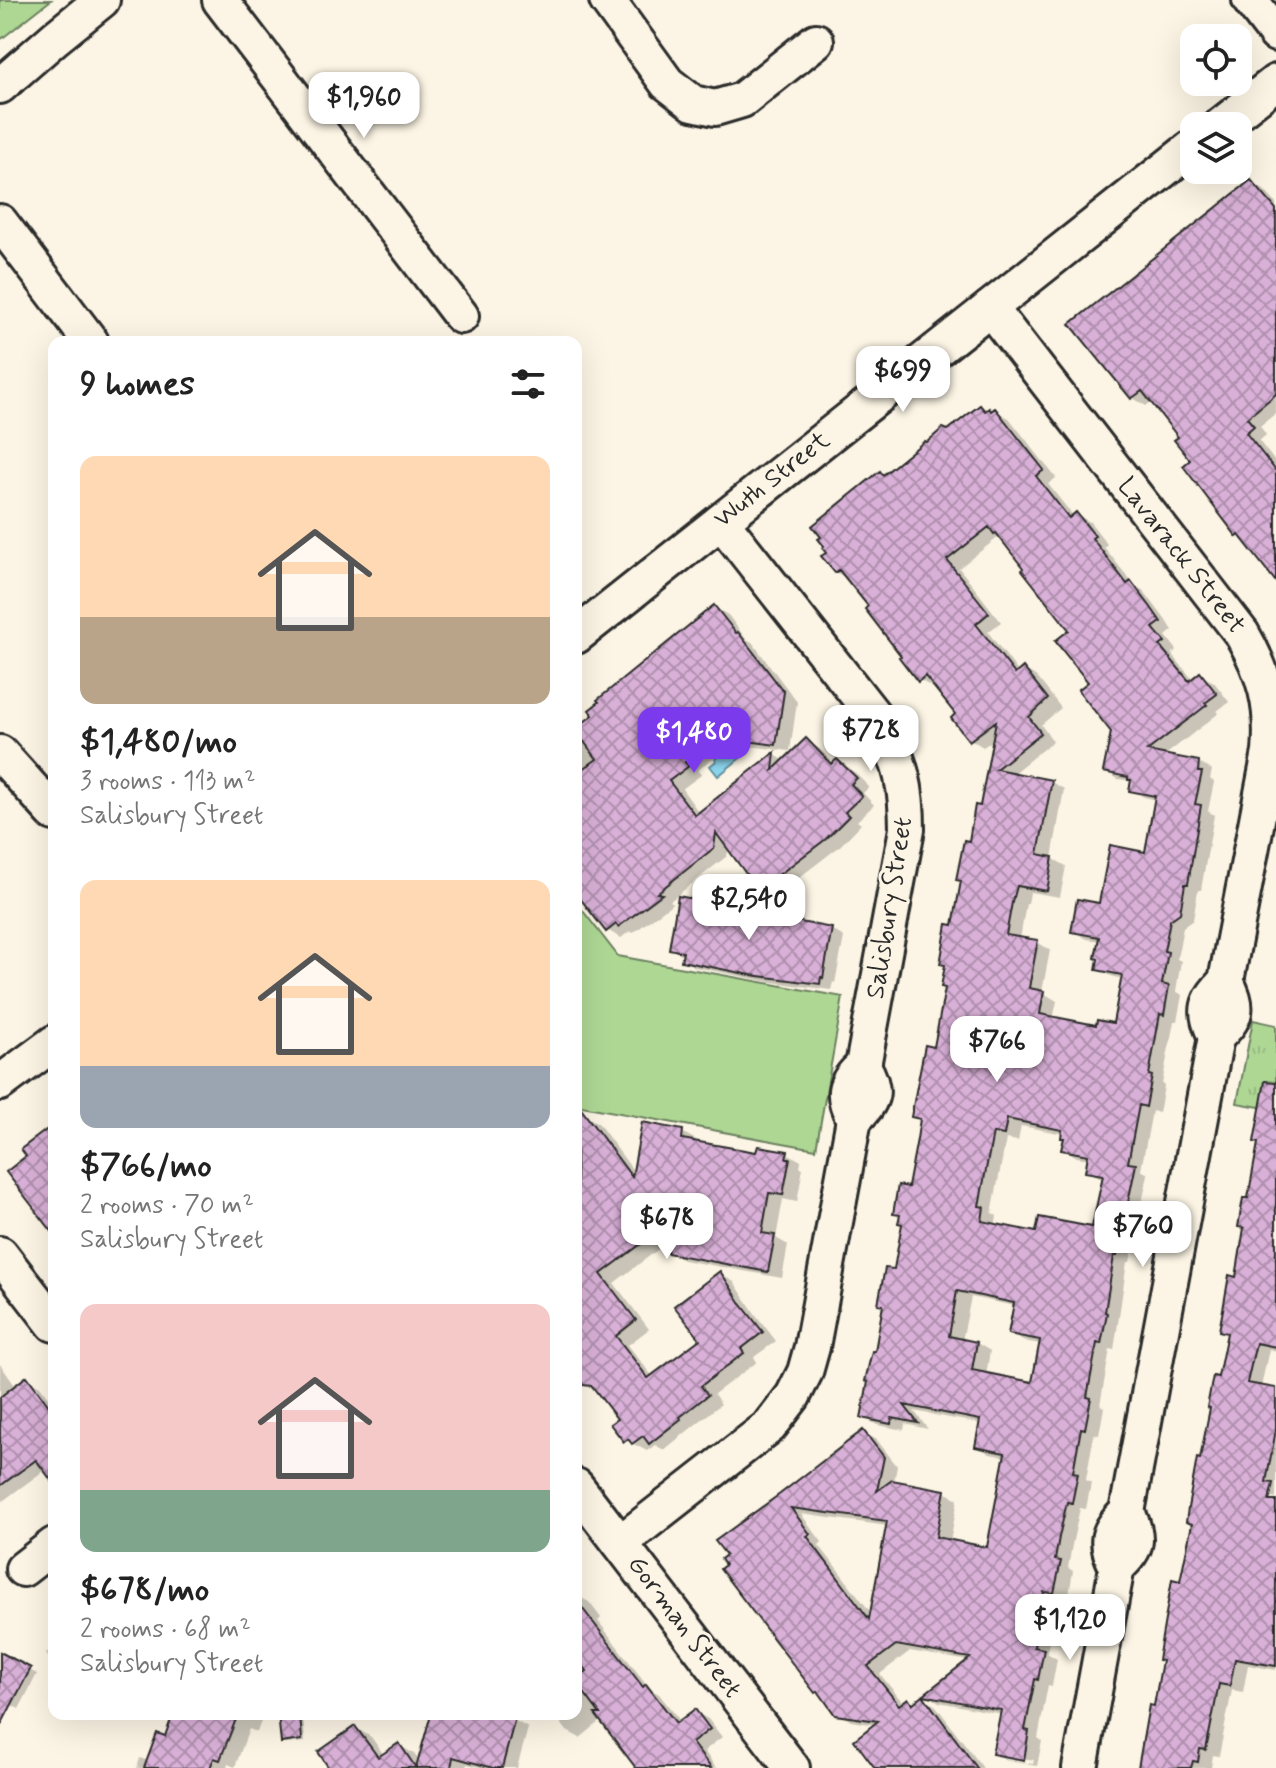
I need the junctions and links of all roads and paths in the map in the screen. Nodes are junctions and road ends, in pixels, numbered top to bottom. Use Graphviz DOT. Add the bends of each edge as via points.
graph roads {
  1 [pos="102,0"];
  2 [pos="220,0"];
  3 [pos="607,0"];
  4 [pos="1250,0"];
  5 [pos="1276,34"];
  6 [pos="816,41"];
  7 [pos="1276,82"];
  8 [pos="0,86"];
  9 [pos="1238,112"];
  10 [pos="1180,157"];
  11 [pos="0,222"];
  12 [pos="990,308"];
  13 [pos="461,316"];
  14 [pos="86,336"];
  15 [pos="721,521"];
  16 [pos="582,631"];
  17 [pos="0,753"];
  18 [pos="48,806"];
  19 [pos="48,1047"];
  20 [pos="0,1083"];
  21 [pos="0,1254"];
  22 [pos="48,1316"];
  23 [pos="582,1494"];
  24 [pos="620,1543"];
  25 [pos="48,1550"];
  26 [pos="23,1569"];
  27 [pos="792,1768"];
  28 [pos="1080,1768"];
  1 -- 8 [label="street"];
  2 -- 13 [label="street"];
  3 -- 6 [label="street" via="667,83 693,103 715,108 742,100"];
  4 -- 5 [label="street"];
  7 -- 9 [label="street"];
  10 -- 12 [label="street, Wuth Street"];
  11 -- 14 [label="street"];
  12 -- 15 [label="street, Wuth Street"];
  12 -- 28 [label="street, Lavarack Street" via="1242,634 1264,679 1272,728 1226,981 1208,1007 1216,1037 1127,1512 1109,1538 1117,1567"];
  15 -- 16 [label="street, Wuth Street"];
  15 -- 24 [label="street, Salisbury Street" via="882,726 902,776 907,829 863,1066 872,1095 854,1119 805,1372 770,1426"];
  17 -- 18 [label="street"];
  19 -- 20 [label="street"];
  21 -- 22 [label="street"];
  23 -- 24 [label="street, Gorman Street"];
  24 -- 27 [label="street, Gorman Street"];
  25 -- 26 [label="street"];
}
